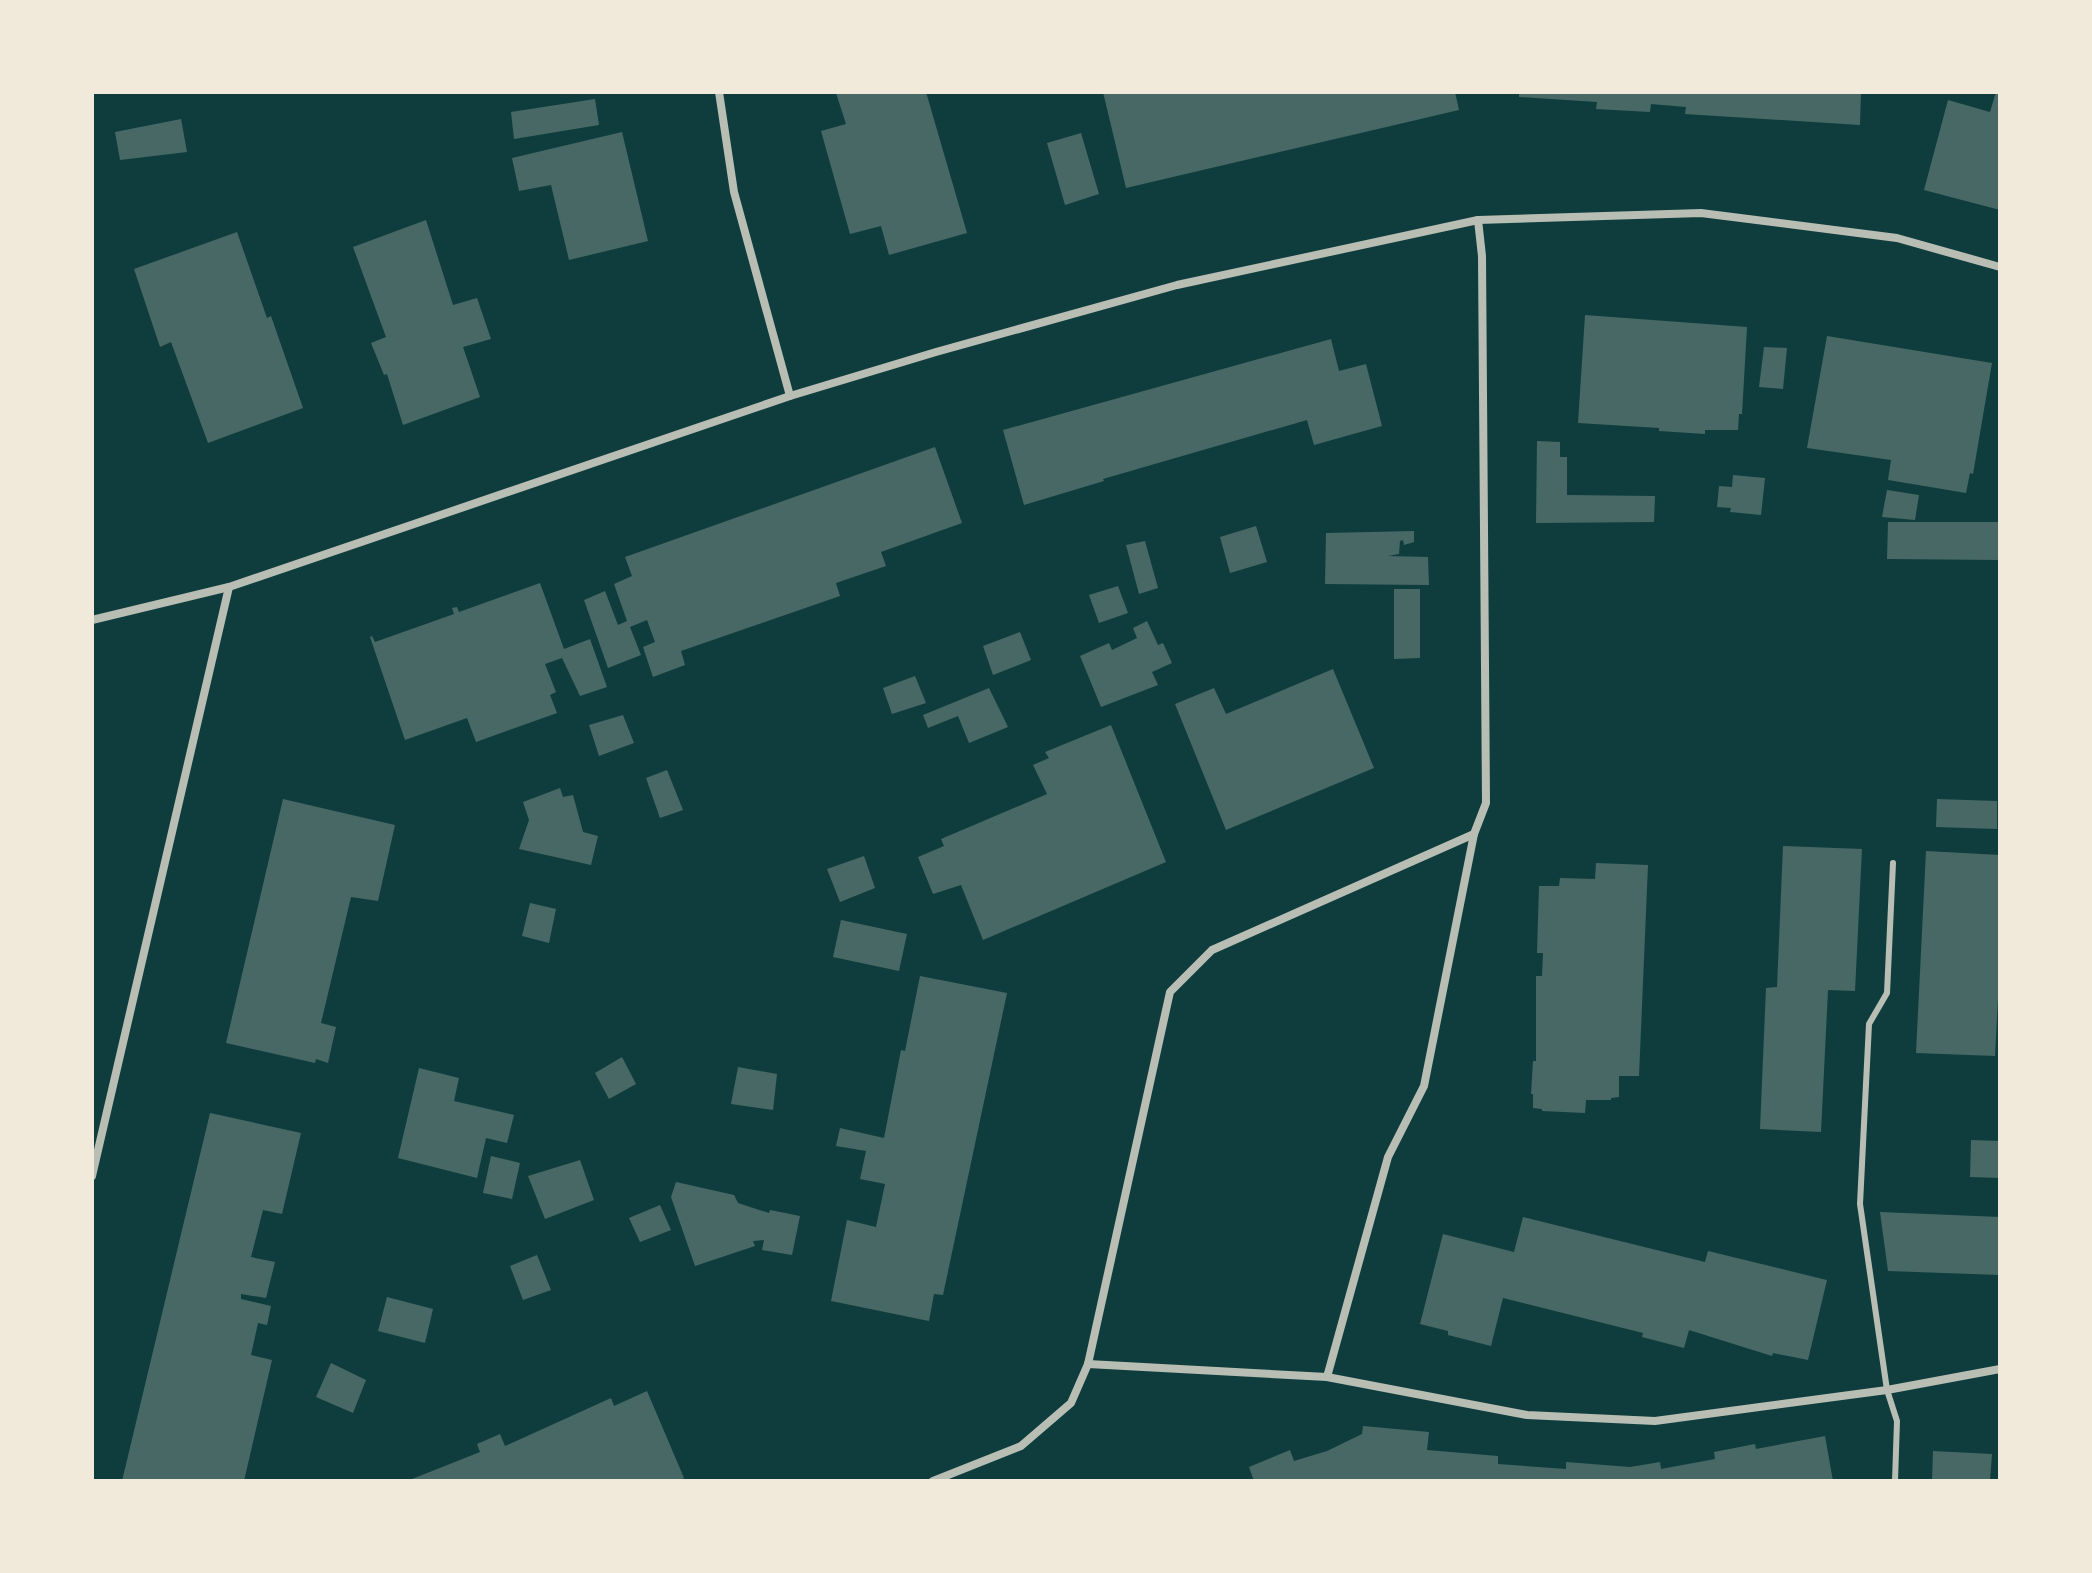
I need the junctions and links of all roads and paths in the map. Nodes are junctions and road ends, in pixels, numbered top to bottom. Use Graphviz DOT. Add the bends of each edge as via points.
graph roads {
  1 [pos="719,92"];
  2 [pos="1478,220"];
  3 [pos="2000,267"];
  4 [pos="790,396"];
  5 [pos="229,587"];
  6 [pos="92,620"];
  7 [pos="1474,834"];
  8 [pos="1893,863"];
  9 [pos="92,1176"];
  10 [pos="1088,1364"];
  11 [pos="2000,1369"];
  12 [pos="1327,1377"];
  13 [pos="1887,1390"];
  14 [pos="933,1481"];
  15 [pos="1895,1481"];
  1 -- 4 [label="street" via="734,192"];
  2 -- 3 [label="street" via="1701,213 1897,238"];
  2 -- 4 [label="street" via="1177,285"];
  2 -- 7 [label="street" via="1486,803"];
  4 -- 5 [label="street"];
  5 -- 6 [label="street"];
  5 -- 9 [label="street"];
  7 -- 10 [label="street" via="1212,950 1170,992"];
  7 -- 12 [label="street" via="1424,1086 1388,1157"];
  8 -- 13 [label="lane" via="1887,993 1869,1024 1860,1204"];
  10 -- 12 [label="street"];
  10 -- 14 [label="street" via="1071,1403 1021,1446"];
  11 -- 13 [label="street"];
  12 -- 13 [label="street" via="1527,1415 1655,1421"];
  13 -- 15 [label="lane" via="1897,1421"];
}
